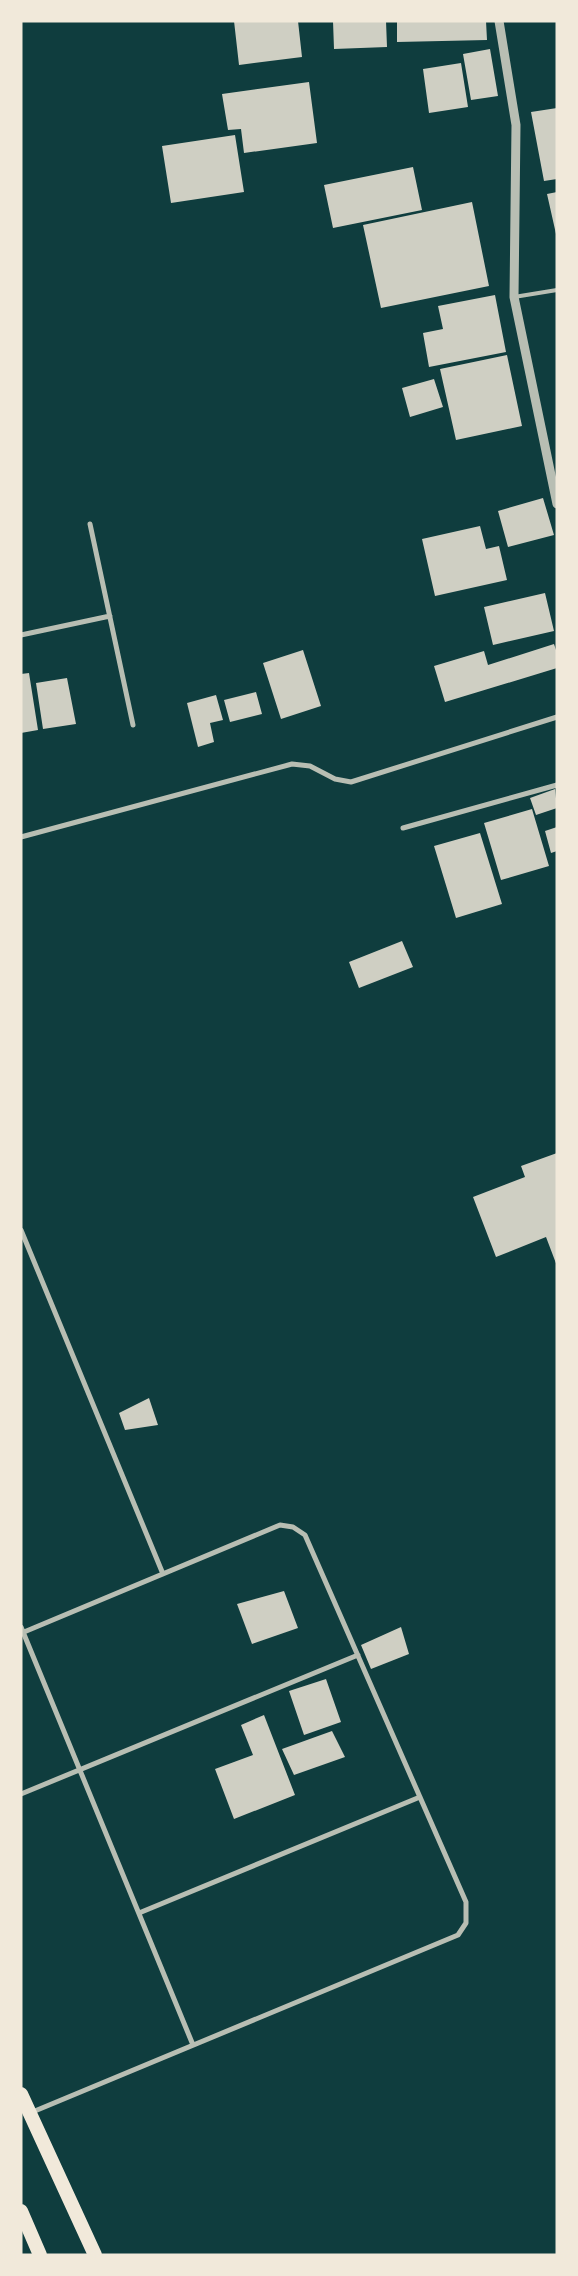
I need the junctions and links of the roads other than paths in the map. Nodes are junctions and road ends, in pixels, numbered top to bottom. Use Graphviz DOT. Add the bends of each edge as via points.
graph roads {
  1 [pos="499,21"];
  2 [pos="557,290"];
  3 [pos="514,297"];
  4 [pos="557,504"];
  5 [pos="90,524"];
  6 [pos="110,616"];
  7 [pos="21,635"];
  8 [pos="557,717"];
  9 [pos="133,725"];
  10 [pos="557,785"];
  11 [pos="403,828"];
  12 [pos="21,837"];
  13 [pos="21,1230"];
  14 [pos="163,1574"];
  15 [pos="22,1629"];
  16 [pos="358,1655"];
  17 [pos="80,1770"];
  18 [pos="21,1794"];
  19 [pos="420,1796"];
  20 [pos="139,1913"];
  21 [pos="193,2045"];
  22 [pos="21,2094"];
  23 [pos="30,2113"];
  24 [pos="21,2211"];
  25 [pos="40,2255"];
  26 [pos="95,2255"];
  1 -- 3 [label="street" via="516,125"];
  2 -- 3 [label="lane"];
  3 -- 4 [label="street"];
  5 -- 6 [label="street"];
  6 -- 7 [label="street"];
  6 -- 9 [label="street"];
  8 -- 12 [label="street" via="350,782 335,779 310,766 292,764"];
  10 -- 11 [label="street"];
  13 -- 14 [label="street"];
  14 -- 15 [label="street"];
  14 -- 16 [label="street" via="280,1525 293,1527 305,1535"];
  15 -- 17 [label="street"];
  16 -- 17 [label="street"];
  16 -- 19 [label="street"];
  17 -- 18 [label="street"];
  17 -- 20 [label="street"];
  19 -- 20 [label="street"];
  19 -- 21 [label="street" via="466,1902 466,1923 458,1935"];
  20 -- 21 [label="street"];
  21 -- 23 [label="street"];
  22 -- 23 [label="highway"];
  23 -- 26 [label="highway"];
  24 -- 25 [label="highway"];
}
